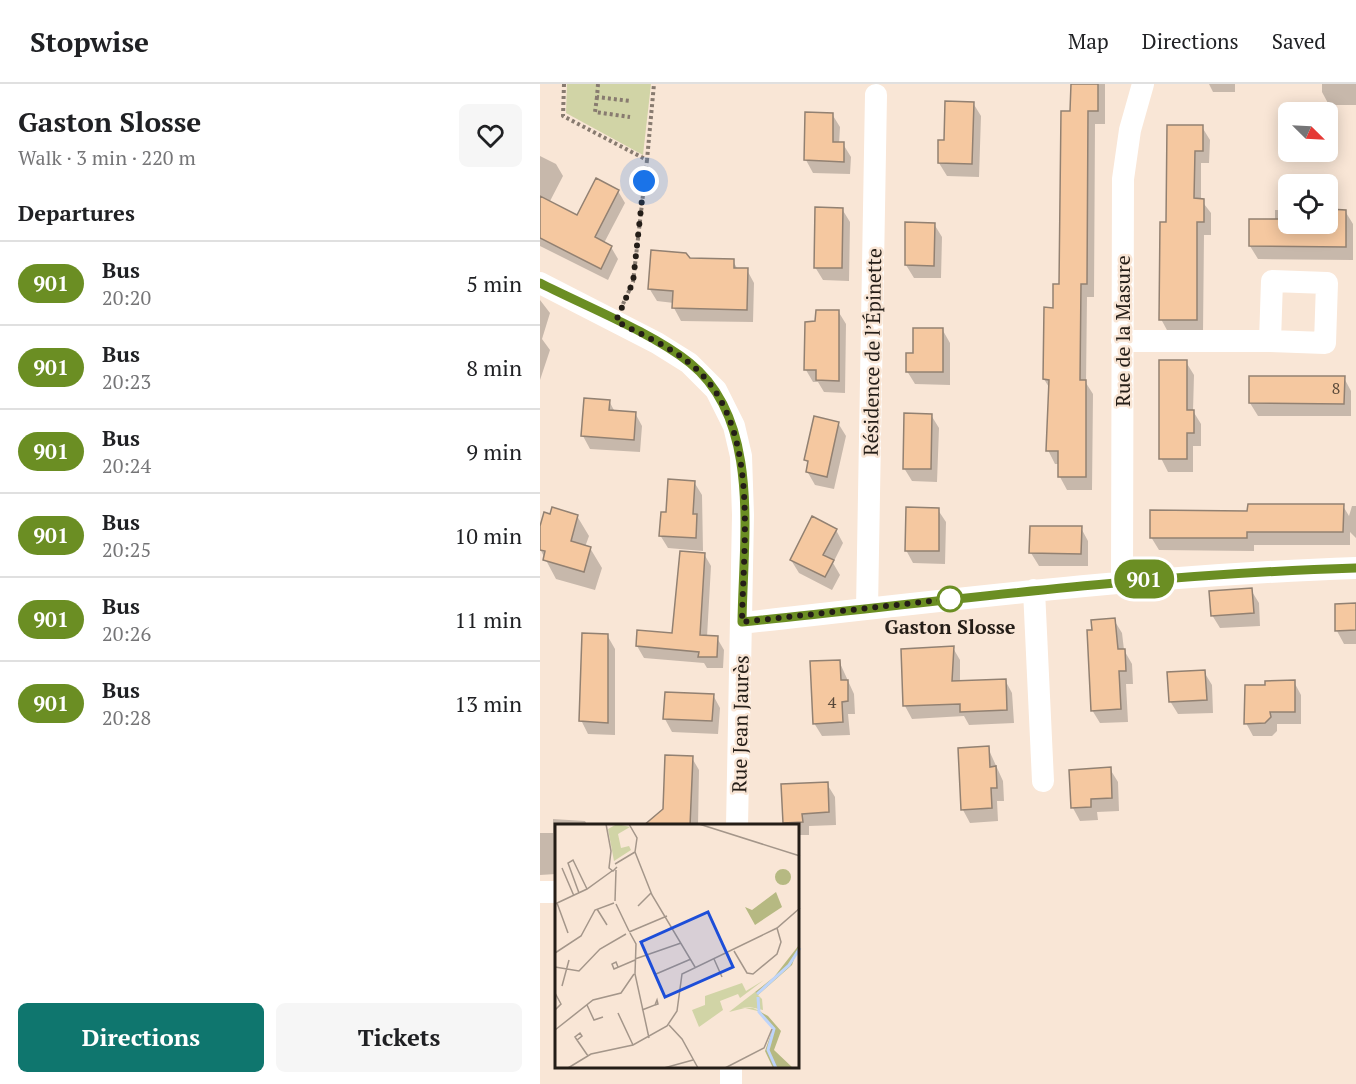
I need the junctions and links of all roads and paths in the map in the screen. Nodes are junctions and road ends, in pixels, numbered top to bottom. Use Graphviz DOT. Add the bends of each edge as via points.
graph roads {
  1 [pos="564,84"];
  2 [pos="598,84"];
  3 [pos="654,84"];
  4 [pos="1143,84"];
  5 [pos="876,95"];
  6 [pos="597,97"];
  7 [pos="630,101"];
  8 [pos="630,117"];
  9 [pos="647,160"];
  10 [pos="540,283"];
  11 [pos="616,321"];
  12 [pos="1122,341"];
  13 [pos="1270,341"];
  14 [pos="1356,568"];
  15 [pos="1122,581"];
  16 [pos="1034,590"];
  17 [pos="867,609"];
  18 [pos="742,622"];
  19 [pos="1044,781"];
  20 [pos="737,824"];
  1 -- 9 [label="path" via="562,116"];
  2 -- 6 [label="path"];
  3 -- 9 [label="path"];
  4 -- 12 [label="street, Rue de la Masure" via="1124,164"];
  5 -- 17 [label="street, Résidence de l’Épinette"];
  6 -- 7 [label="path"];
  6 -- 8 [label="path" via="596,112"];
  9 -- 11 [label="path" via="633,282"];
  10 -- 11 [label="street, Rue Jean Jaurès"];
  11 -- 18 [label="street, Rue Jean Jaurès" via="689,363 716,390 729,413 742,471"];
  12 -- 13 [label="street"];
  12 -- 15 [label="street, Rue de la Masure"];
  14 -- 15 [label="street"];
  15 -- 16 [label="street"];
  16 -- 17 [label="street"];
  16 -- 19 [label="street"];
  17 -- 18 [label="street"];
  18 -- 20 [label="street, Rue Jean Jaurès"];
}
